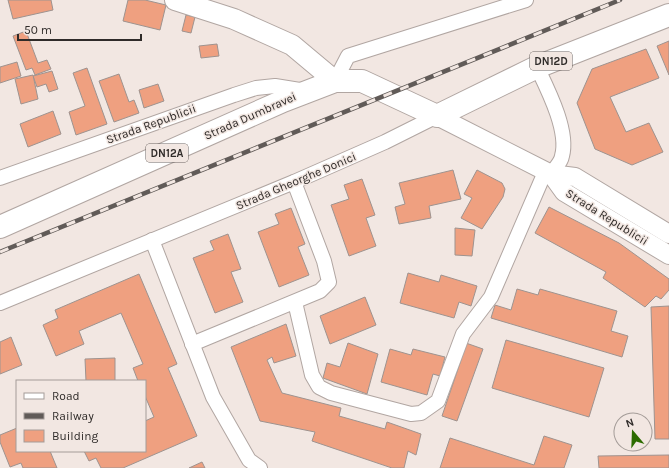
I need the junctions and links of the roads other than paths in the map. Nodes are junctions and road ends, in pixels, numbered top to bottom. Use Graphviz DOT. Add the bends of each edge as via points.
graph roads {
  1 [pos="175,0"];
  2 [pos="526,0"];
  3 [pos="669,15"];
  4 [pos="537,67"];
  5 [pos="335,81"];
  6 [pos="306,91"];
  7 [pos="437,116"];
  8 [pos="548,173"];
  9 [pos="0,178"];
  10 [pos="294,182"];
  11 [pos="0,227"];
  12 [pos="669,234"];
  13 [pos="152,240"];
  14 [pos="669,255"];
  15 [pos="295,302"];
  16 [pos="0,303"];
  17 [pos="192,344"];
  18 [pos="260,468"];
  1 -- 5 [label="main road" via="234,19 292,45"];
  2 -- 5 [label="street" via="348,56"];
  3 -- 4 [label="main road, DN12D"];
  4 -- 7 [label="main road, DN12D"];
  4 -- 8 [label="street" via="562,132 564,145 562,158"];
  5 -- 6 [label="main road, Strada Dumbravei / DN12A"];
  5 -- 7 [label="main road, Strada Dumbravei / DN12A" via="362,81"];
  6 -- 9 [label="street, Strada Republicii" via="275,86 234,94"];
  6 -- 11 [label="main road, Strada Dumbravei / DN12A"];
  7 -- 8 [label="street, Strada Republicii / DN12A"];
  7 -- 10 [label="street, Strada Gheorghe Donici"];
  8 -- 12 [label="street, Strada Republicii / DN12A" via="575,177"];
  8 -- 14 [label="street, Strada Republicii / DN12A" via="564,192"];
  8 -- 15 [label="street" via="491,297 463,334 438,401 421,413 411,414 331,393 319,387 312,375"];
  10 -- 13 [label="street, Strada Gheorghe Donici"];
  10 -- 15 [label="street" via="324,261 329,282 320,291"];
  13 -- 16 [label="street, Strada Gheorghe Donici"];
  13 -- 17 [label="street"];
  15 -- 17 [label="street"];
  17 -- 18 [label="street" via="213,397 249,460"];
}
